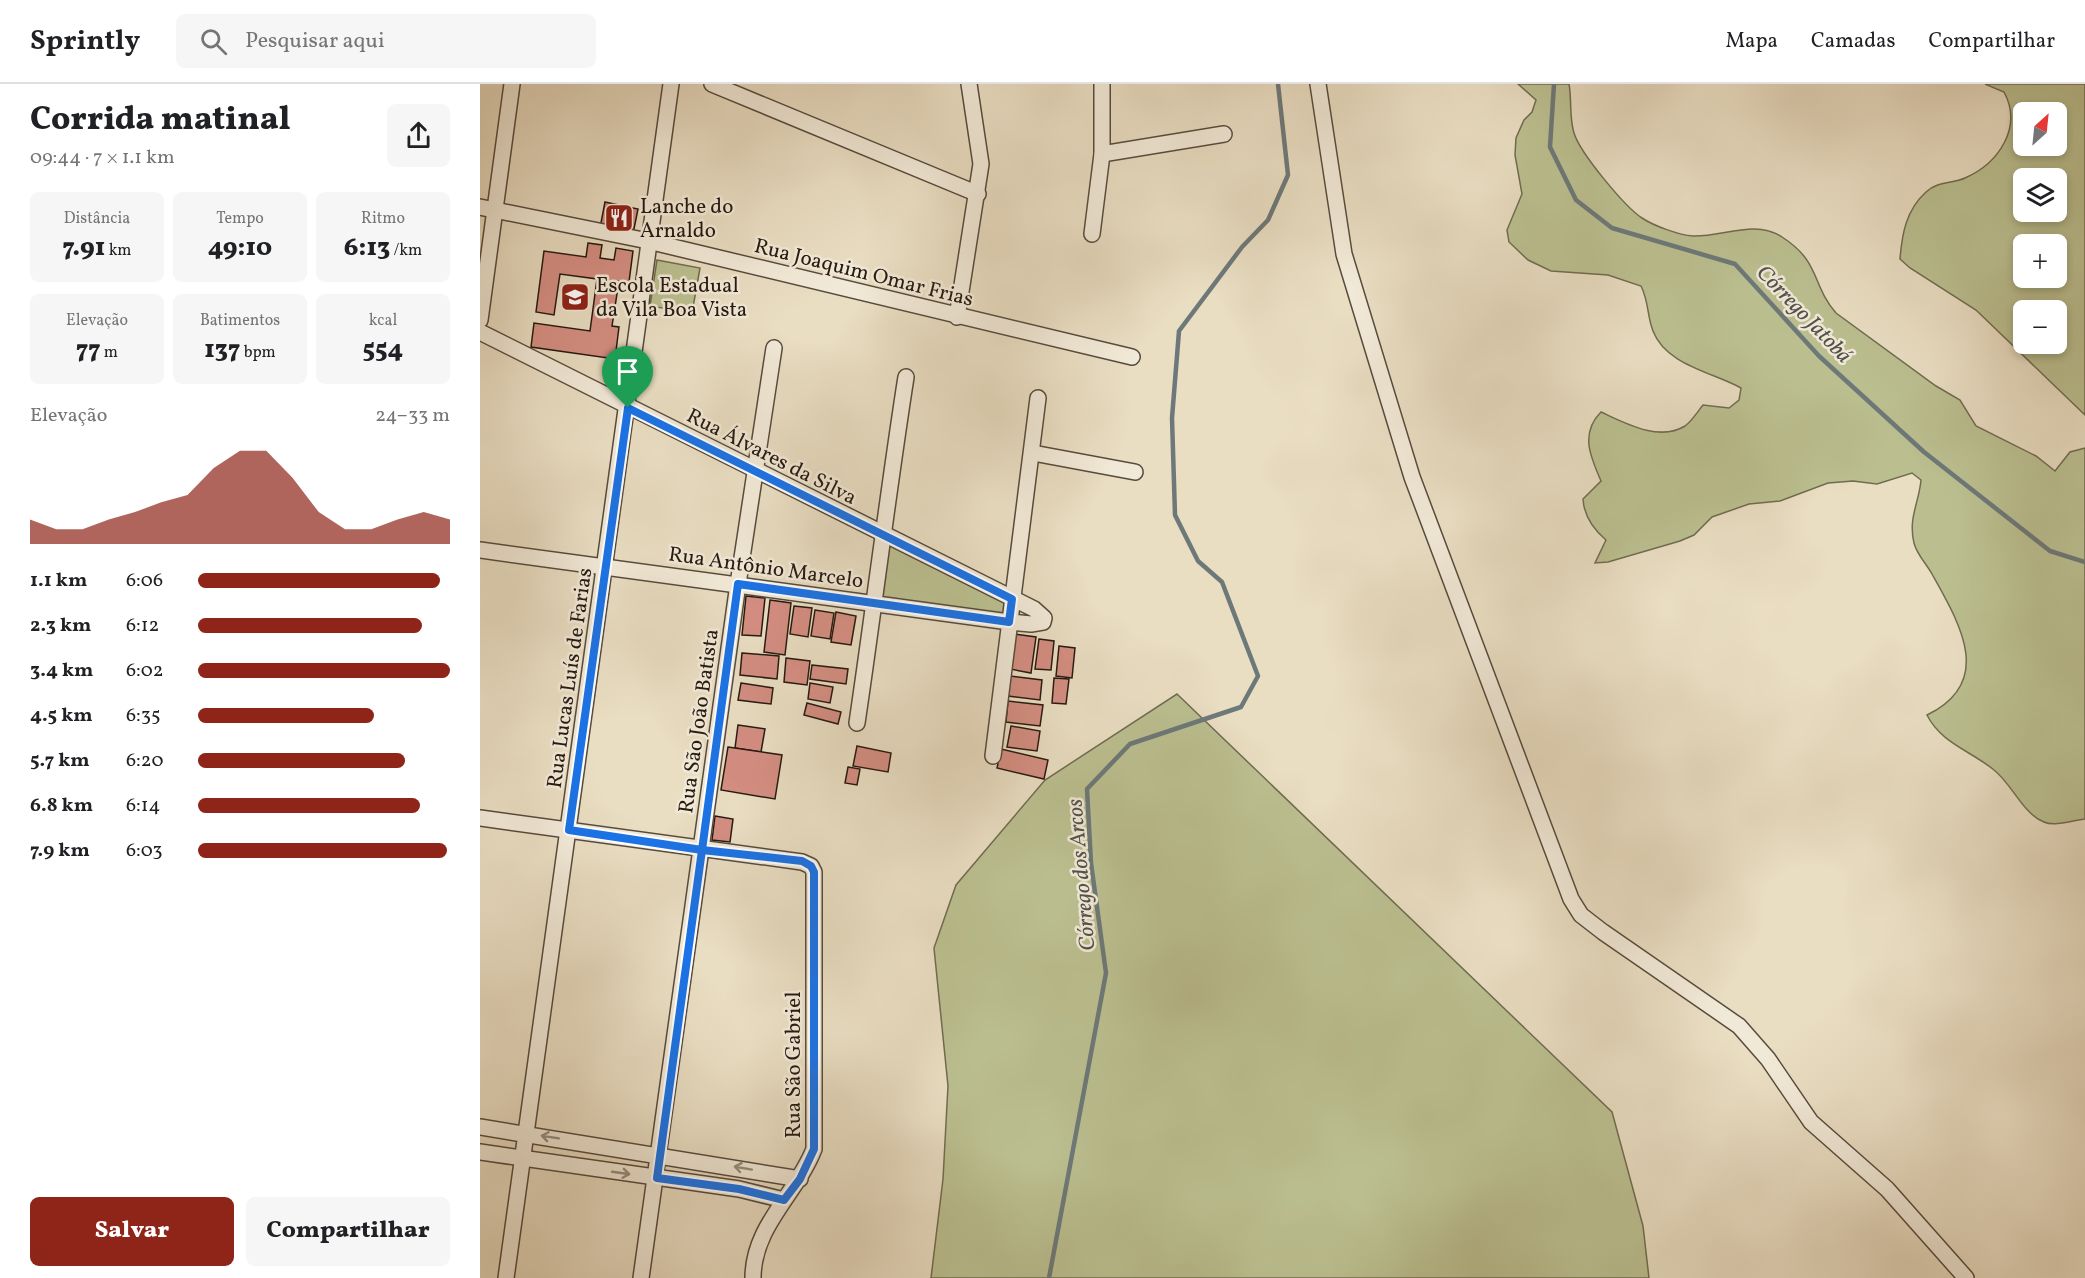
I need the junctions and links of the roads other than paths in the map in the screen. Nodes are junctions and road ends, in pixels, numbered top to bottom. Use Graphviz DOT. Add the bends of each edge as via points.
graph roads {
  1 [pos="512,84"];
  2 [pos="671,84"];
  3 [pos="712,84"];
  4 [pos="969,84"];
  5 [pos="1102,84"];
  6 [pos="1318,84"];
  7 [pos="1224,134"];
  8 [pos="1102,154"];
  9 [pos="978,194"];
  10 [pos="480,207"];
  11 [pos="496,210"];
  12 [pos="1092,234"];
  13 [pos="648,241"];
  14 [pos="957,317"];
  15 [pos="480,320"];
  16 [pos="480,332"];
  17 [pos="774,348"];
  18 [pos="1132,357"];
  19 [pos="906,377"];
  20 [pos="1038,399"];
  21 [pos="628,408"];
  22 [pos="1033,453"];
  23 [pos="756,471"];
  24 [pos="1135,472"];
  25 [pos="882,534"];
  26 [pos="480,550"];
  27 [pos="606,566"];
  28 [pos="738,584"];
  29 [pos="1012,599"];
  30 [pos="875,603"];
  31 [pos="1044,618"];
  32 [pos="1009,622"];
  33 [pos="857,723"];
  34 [pos="993,756"];
  35 [pos="480,818"];
  36 [pos="569,830"];
  37 [pos="702,850"];
  38 [pos="480,1127"];
  39 [pos="527,1133"];
  40 [pos="480,1152"];
  41 [pos="660,1155"];
  42 [pos="522,1158"];
  43 [pos="657,1178"];
  44 [pos="800,1179"];
  45 [pos="784,1200"];
  46 [pos="506,1278"];
  47 [pos="641,1278"];
  48 [pos="753,1278"];
  49 [pos="1966,1278"];
  1 -- 11 [label="street"];
  2 -- 13 [label="street, Rua Lucas Luís de Farias"];
  3 -- 9 [label="street"];
  4 -- 9 [label="street" via="981,164"];
  5 -- 8 [label="street"];
  6 -- 49 [label="street" via="1344,254 1412,477 1571,899 1581,915 1602,932 1739,1026 1768,1059 1811,1122 1887,1189"];
  7 -- 8 [label="street"];
  8 -- 12 [label="street"];
  9 -- 14 [label="street"];
  10 -- 11 [label="street, Rua Joaquim Omar Frias"];
  11 -- 13 [label="street, Rua Joaquim Omar Frias"];
  11 -- 15 [label="street"];
  13 -- 14 [label="street, Rua Joaquim Omar Frias"];
  13 -- 21 [label="street, Rua Lucas Luís de Farias"];
  14 -- 18 [label="street, Rua Joaquim Omar Frias"];
  16 -- 21 [label="street, Rua Álvares da Silva"];
  17 -- 23 [label="street, Rua São João Batista"];
  19 -- 25 [label="street"];
  20 -- 22 [label="street"];
  21 -- 23 [label="street, Rua Álvares da Silva"];
  21 -- 27 [label="street, Rua Lucas Luís de Farias"];
  22 -- 24 [label="street"];
  22 -- 29 [label="street"];
  23 -- 25 [label="street, Rua Álvares da Silva"];
  23 -- 28 [label="street, Rua São João Batista"];
  25 -- 29 [label="street, Rua Álvares da Silva"];
  25 -- 30 [label="street"];
  26 -- 27 [label="street, Rua Antônio Marcelo"];
  27 -- 28 [label="street, Rua Antônio Marcelo"];
  27 -- 36 [label="street, Rua Lucas Luís de Farias"];
  28 -- 30 [label="street, Rua Antônio Marcelo"];
  28 -- 37 [label="street, Rua São João Batista"];
  29 -- 31 [label="street, Rua Álvares da Silva"];
  29 -- 32 [label="street"];
  30 -- 32 [label="street, Rua Antônio Marcelo"];
  30 -- 33 [label="street"];
  31 -- 32 [label="street, Rua Antônio Marcelo" via="1043,622 1031,624"];
  32 -- 34 [label="street"];
  35 -- 36 [label="street"];
  36 -- 37 [label="street"];
  36 -- 39 [label="street, Rua Lucas Luís de Farias"];
  37 -- 41 [label="street, Rua São João Batista"];
  37 -- 44 [label="street, Rua São Gabriel" via="802,861 814,872 814,1149"];
  38 -- 39 [label="street"];
  41 -- 39 [label="street, one-way"];
  39 -- 42 [label="street, Rua Lucas Luís de Farias"];
  40 -- 42 [label="street"];
  41 -- 43 [label="street, Rua São João Batista"];
  44 -- 41 [label="street, one-way"];
  42 -- 43 [label="street, one-way"];
  42 -- 46 [label="street, Rua Lucas Luís de Farias"];
  43 -- 45 [label="street" via="739,1189"];
  43 -- 47 [label="street, Rua São João Batista"];
  44 -- 45 [label="street, Rua São Gabriel"];
  45 -- 48 [label="street, Rua São Gabriel" via="756,1248"];
}
